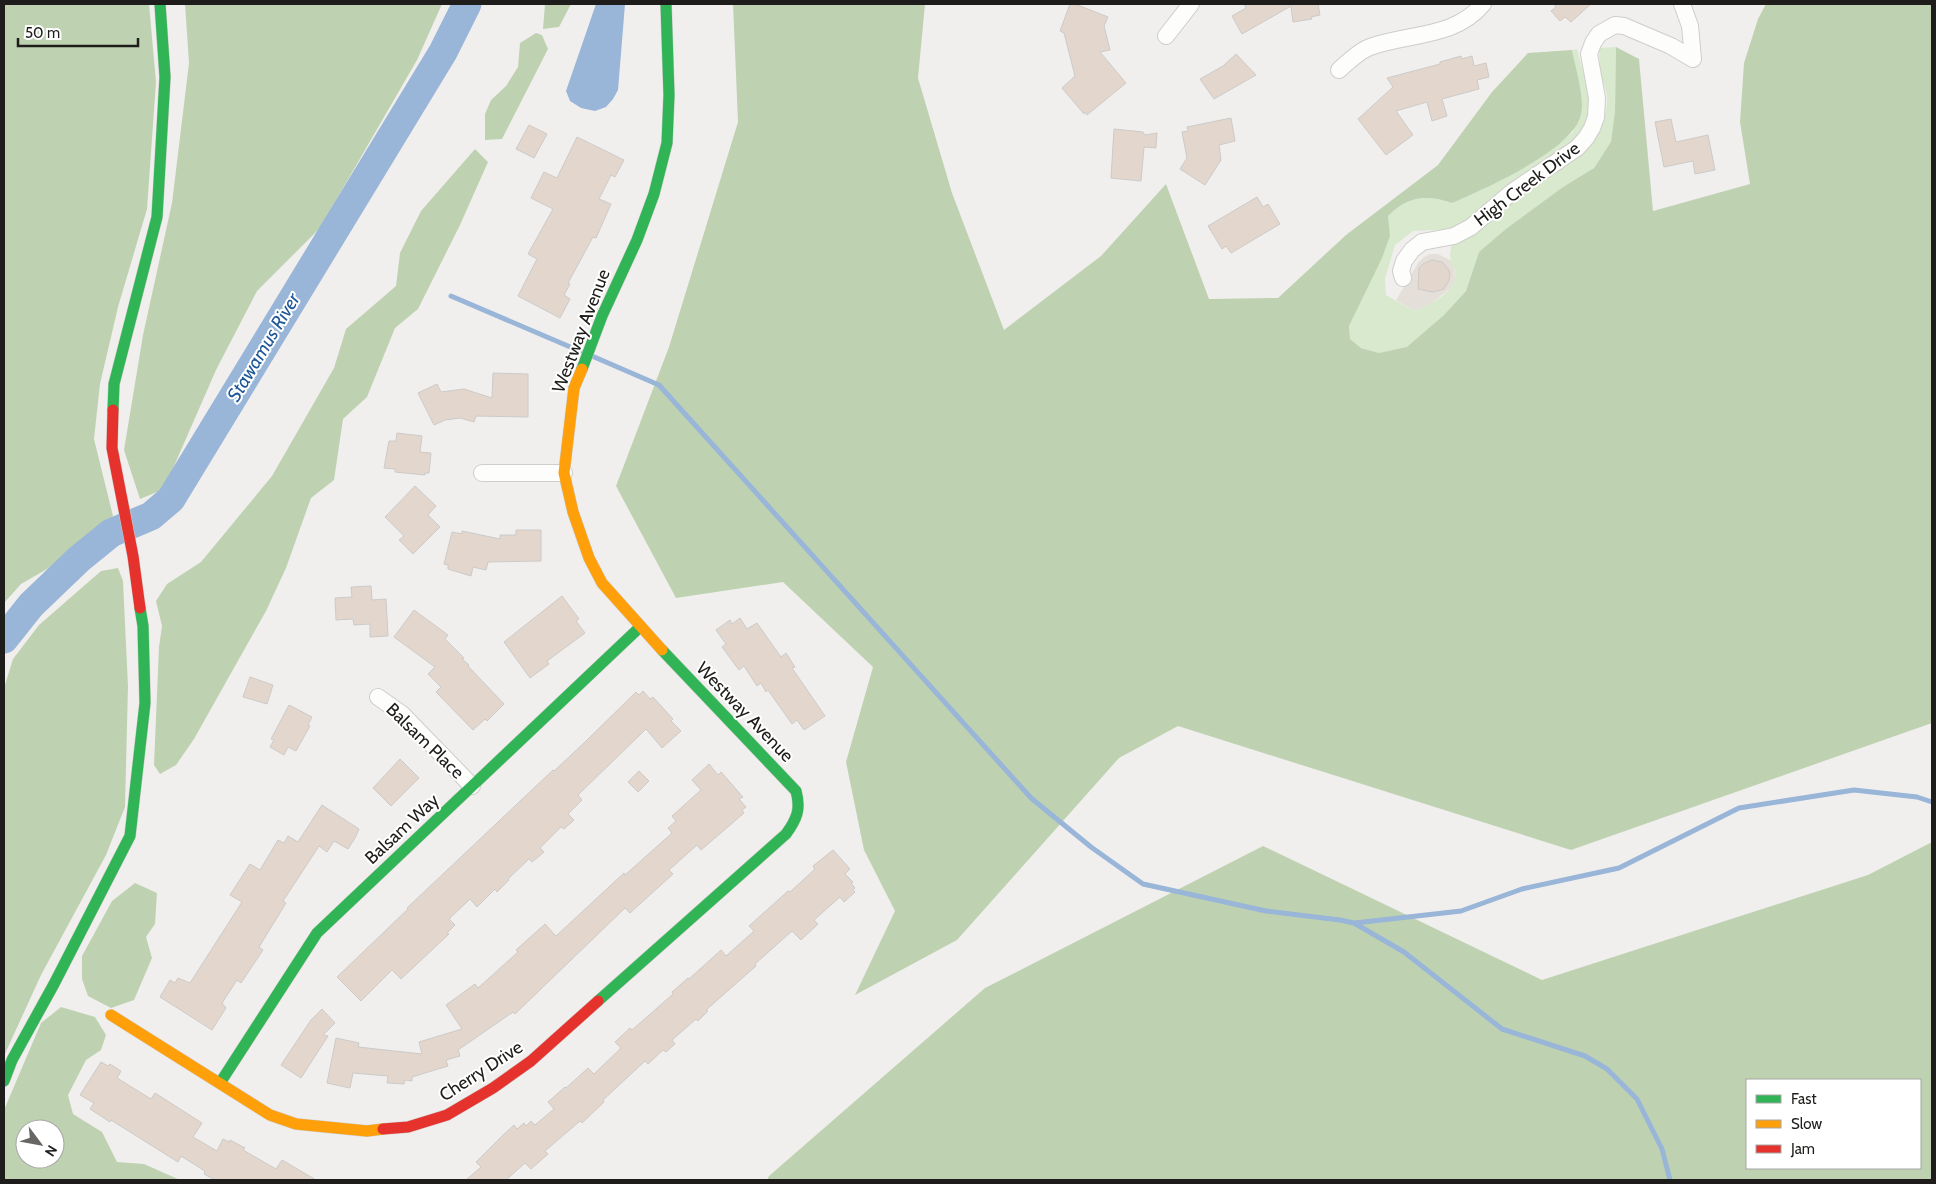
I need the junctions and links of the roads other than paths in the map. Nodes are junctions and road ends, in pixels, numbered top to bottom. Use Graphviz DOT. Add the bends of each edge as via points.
graph roads {
  1 [pos="160,4"];
  2 [pos="666,4"];
  3 [pos="1190,4"];
  4 [pos="1483,4"];
  5 [pos="1682,4"];
  6 [pos="1166,36"];
  7 [pos="1339,70"];
  8 [pos="1403,278"];
  9 [pos="564,473"];
  10 [pos="482,474"];
  11 [pos="640,627"];
  12 [pos="378,697"];
  13 [pos="472,786"];
  14 [pos="800,805"];
  15 [pos="111,1015"];
  16 [pos="4,1081"];
  17 [pos="220,1083"];
  1 -- 16 [label="street" via="165,77 157,217 114,391 112,448 143,626 145,703 130,836"];
  2 -- 9 [label="street, Westway Avenue" via="667,143 654,194 637,240 574,388"];
  3 -- 6 [label="street"];
  4 -- 7 [label="street" via="1466,20 1451,28 1369,47"];
  5 -- 8 [label="street, High Creek Drive" via="1690,26 1693,58 1624,26 1615,25 1599,34 1588,54 1597,98 1594,122 1586,138 1577,148 1512,192 1471,227 1454,236 1422,242 1404,261 1400,271"];
  9 -- 10 [label="street"];
  9 -- 11 [label="street, Westway Avenue" via="572,512 589,558 602,583"];
  11 -- 13 [label="street, Balsam Way"];
  11 -- 14 [label="street, Westway Avenue" via="796,791"];
  12 -- 13 [label="street, Balsam Place" via="402,714"];
  13 -- 17 [label="street, Balsam Way" via="317,933"];
  14 -- 17 [label="street, Cherry Drive" via="798,819 786,834 531,1061 494,1088 447,1115 408,1127 367,1131 296,1124 270,1115"];
  15 -- 17 [label="street, Cherry Drive"];
}
